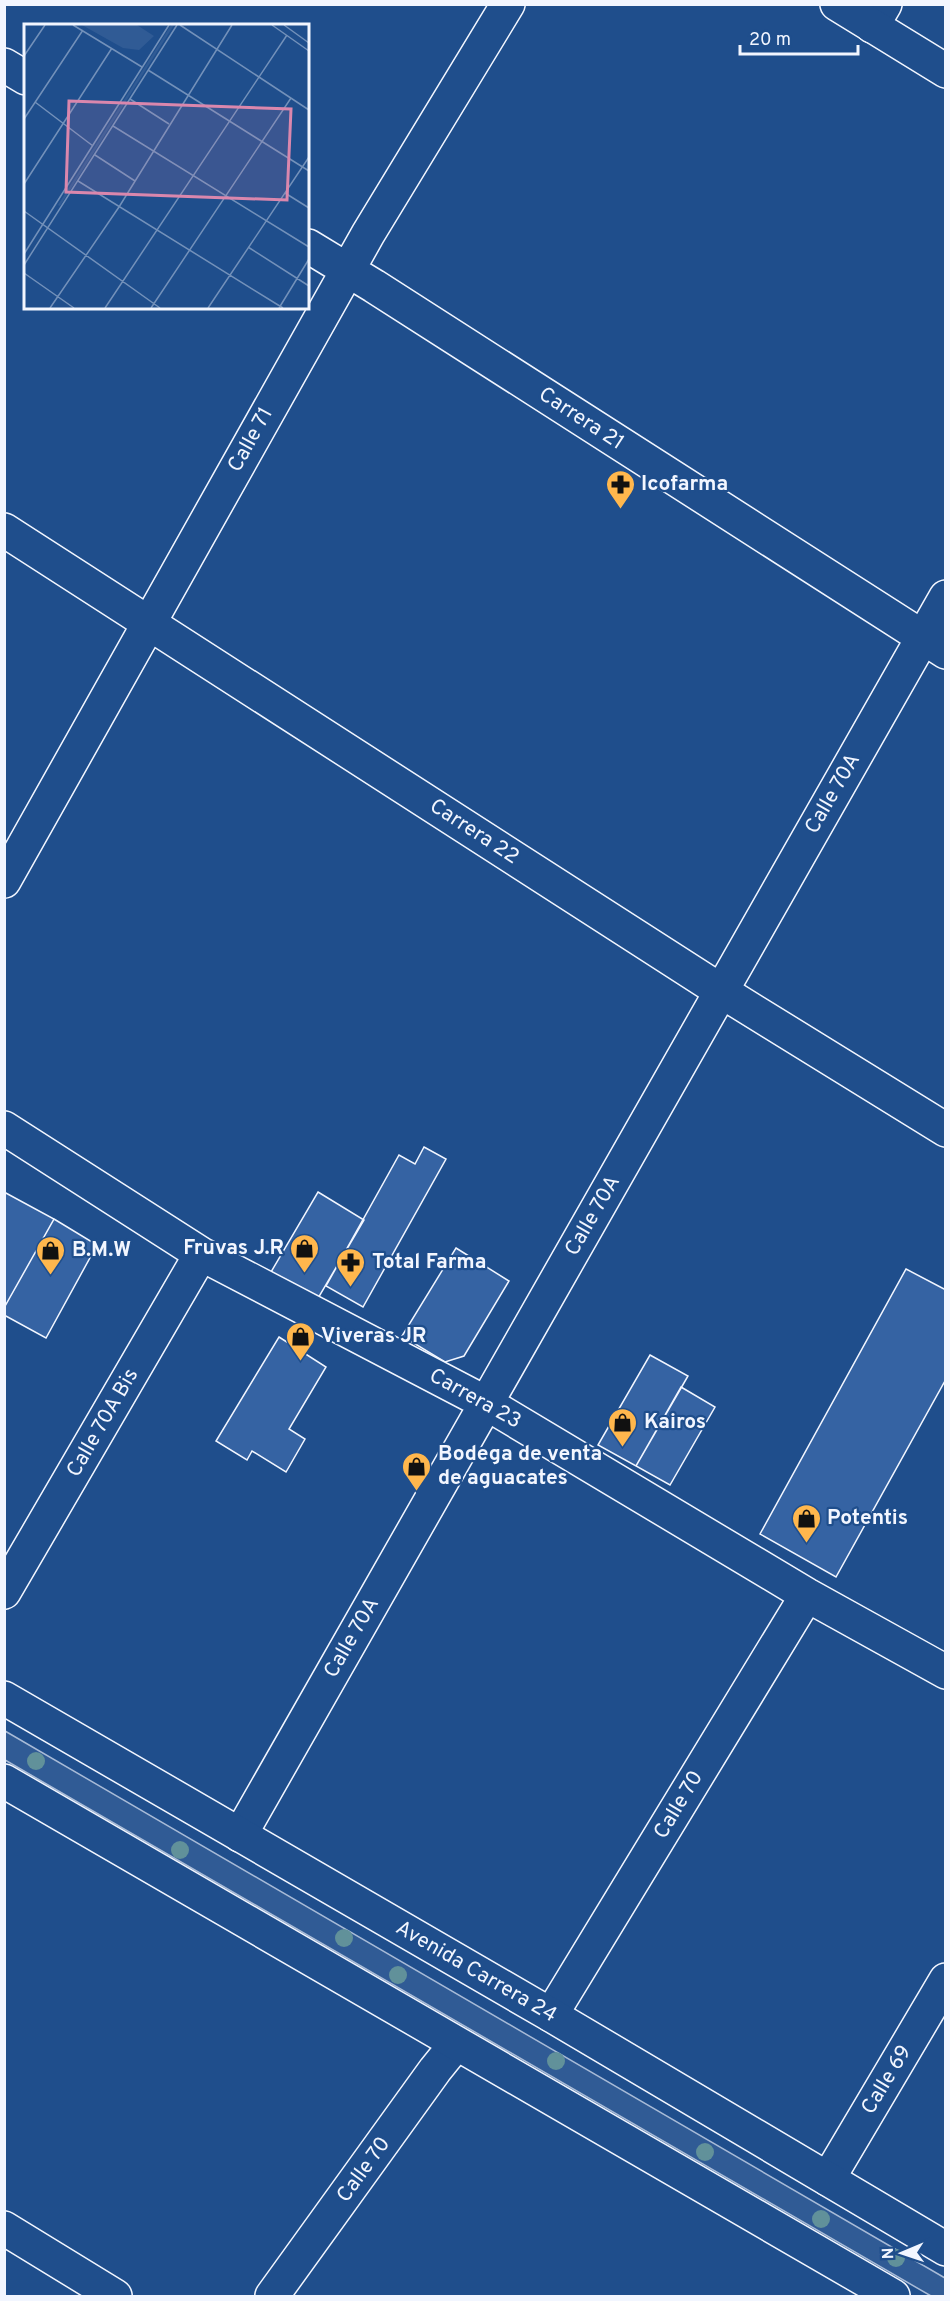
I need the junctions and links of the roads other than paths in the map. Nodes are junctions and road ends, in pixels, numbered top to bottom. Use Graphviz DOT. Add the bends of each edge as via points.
graph roads {
  1 [pos="508,4"];
  2 [pos="837,4"];
  3 [pos="878,15"];
  4 [pos="4,65"];
  5 [pos="945,71"];
  6 [pos="24,77"];
  7 [pos="309,247"];
  8 [pos="347,269"];
  9 [pos="4,530"];
  10 [pos="945,597"];
  11 [pos="149,622"];
  12 [pos="934,645"];
  13 [pos="4,881"];
  14 [pos="721,992"];
  15 [pos="4,1128"];
  16 [pos="945,1130"];
  17 [pos="201,1254"];
  18 [pos="486,1403"];
  19 [pos="4,1592"];
  20 [pos="807,1595"];
  21 [pos="945,1672"];
  22 [pos="4,1698"];
  23 [pos="4,1781"];
  24 [pos="240,1835"];
  25 [pos="945,1980"];
  26 [pos="550,2015"];
  27 [pos="456,2044"];
  28 [pos="828,2179"];
  29 [pos="4,2228"];
  30 [pos="945,2249"];
  31 [pos="115,2296"];
  32 [pos="272,2296"];
  33 [pos="893,2296"];
  1 -- 8 [label="street, Calle 71"];
  2 -- 3 [label="street"];
  3 -- 5 [label="street"];
  4 -- 6 [label="street"];
  7 -- 8 [label="street, Carrera 21"];
  8 -- 11 [label="street, Calle 71"];
  8 -- 12 [label="street, Carrera 21"];
  9 -- 11 [label="street, Carrera 22"];
  10 -- 12 [label="street, Calle 70A"];
  11 -- 13 [label="street, Calle 71"];
  11 -- 14 [label="street, Carrera 22"];
  12 -- 14 [label="street, Calle 70A"];
  14 -- 16 [label="street, Carrera 22"];
  14 -- 18 [label="street, Calle 70A"];
  15 -- 17 [label="street, Carrera 23"];
  17 -- 18 [label="street, Carrera 23"];
  17 -- 19 [label="street, Calle 70A Bis"];
  18 -- 20 [label="street, Carrera 23"];
  18 -- 24 [label="street, Calle 70A"];
  20 -- 21 [label="street, Carrera 23"];
  20 -- 26 [label="street, Calle 70"];
  22 -- 24 [label="street, Avenida Carrera 24"];
  23 -- 27 [label="street"];
  24 -- 26 [label="street, Avenida Carrera 24"];
  25 -- 28 [label="street, Calle 69"];
  26 -- 28 [label="street, Avenida Carrera 24"];
  27 -- 32 [label="street, Calle 70"];
  27 -- 33 [label="street"];
  28 -- 30 [label="street, Avenida Carrera 24"];
  29 -- 31 [label="street"];
}
